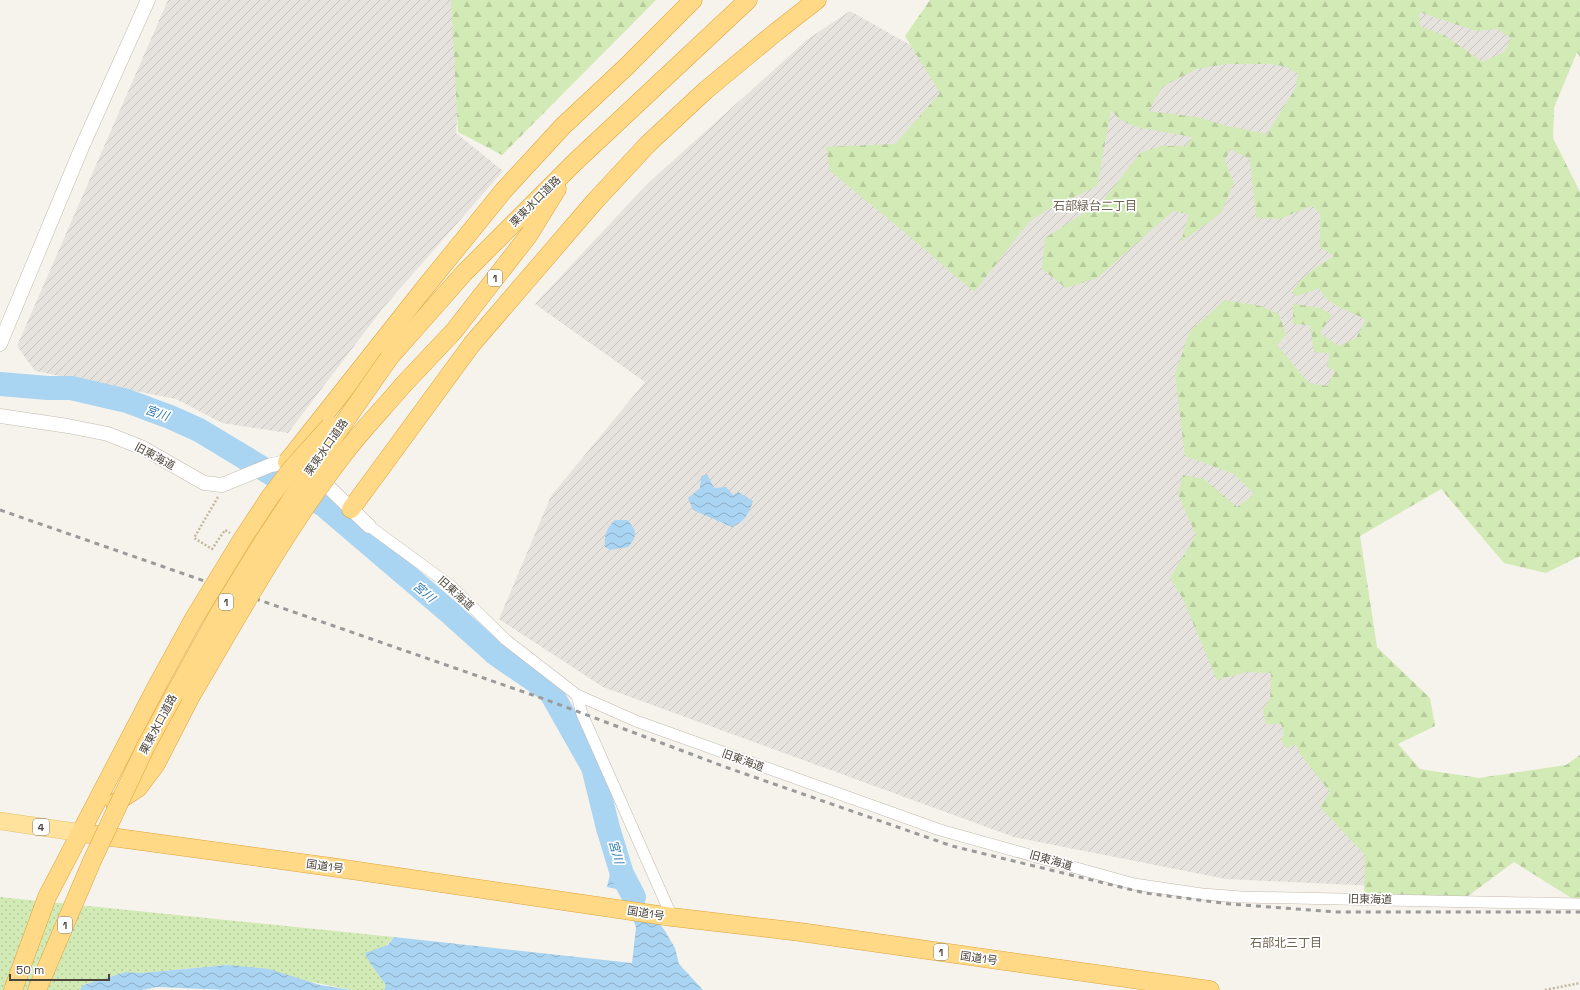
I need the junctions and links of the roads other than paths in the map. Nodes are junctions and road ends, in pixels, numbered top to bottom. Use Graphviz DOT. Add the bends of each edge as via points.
graph roads {
  1 [pos="148,0"];
  2 [pos="693,0"];
  3 [pos="748,0"];
  4 [pos="817,0"];
  5 [pos="575,162"];
  6 [pos="0,344"];
  7 [pos="388,358"];
  8 [pos="0,416"];
  9 [pos="279,464"];
  10 [pos="350,509"];
  11 [pos="369,526"];
  12 [pos="577,695"];
  13 [pos="0,821"];
  14 [pos="82,833"];
  15 [pos="1580,904"];
  16 [pos="666,916"];
  17 [pos="13,990"];
  18 [pos="37,990"];
  19 [pos="1210,990"];
  1 -- 6 [label="street" via="82,147"];
  2 -- 9 [label="highway" via="563,126 504,190"];
  3 -- 5 [label="highway, 栗東水口道路 / 1"];
  4 -- 10 [label="highway" via="706,90 648,144 595,201 472,344"];
  5 -- 7 [label="highway, 栗東水口道路 / 1" via="464,273"];
  5 -- 14 [label="highway, 1, bridge" via="528,236 454,331 403,385 340,459 298,518 191,696 156,764 138,788 107,808"];
  7 -- 14 [label="highway, 1, bridge" via="292,468 243,538 158,684"];
  7 -- 18 [label="highway, 栗東水口道路 / 1, bridge" via="263,542 176,689 122,796"];
  8 -- 9 [label="street, 旧東海道" via="108,434 143,448 204,483 222,485"];
  9 -- 10 [label="street, 旧東海道" via="308,467"];
  10 -- 11 [label="street, 旧東海道"];
  11 -- 12 [label="street, 旧東海道" via="451,586 506,640"];
  12 -- 15 [label="street, 旧東海道" via="692,742 940,830 1134,884 1241,897"];
  12 -- 16 [label="street" via="582,714"];
  13 -- 14 [label="main road, 4"];
  14 -- 16 [label="highway, 国道1号 / 1"];
  14 -- 17 [label="highway, 1" via="47,897"];
  16 -- 19 [label="highway, 国道1号 / 1" via="800,932"];
}
